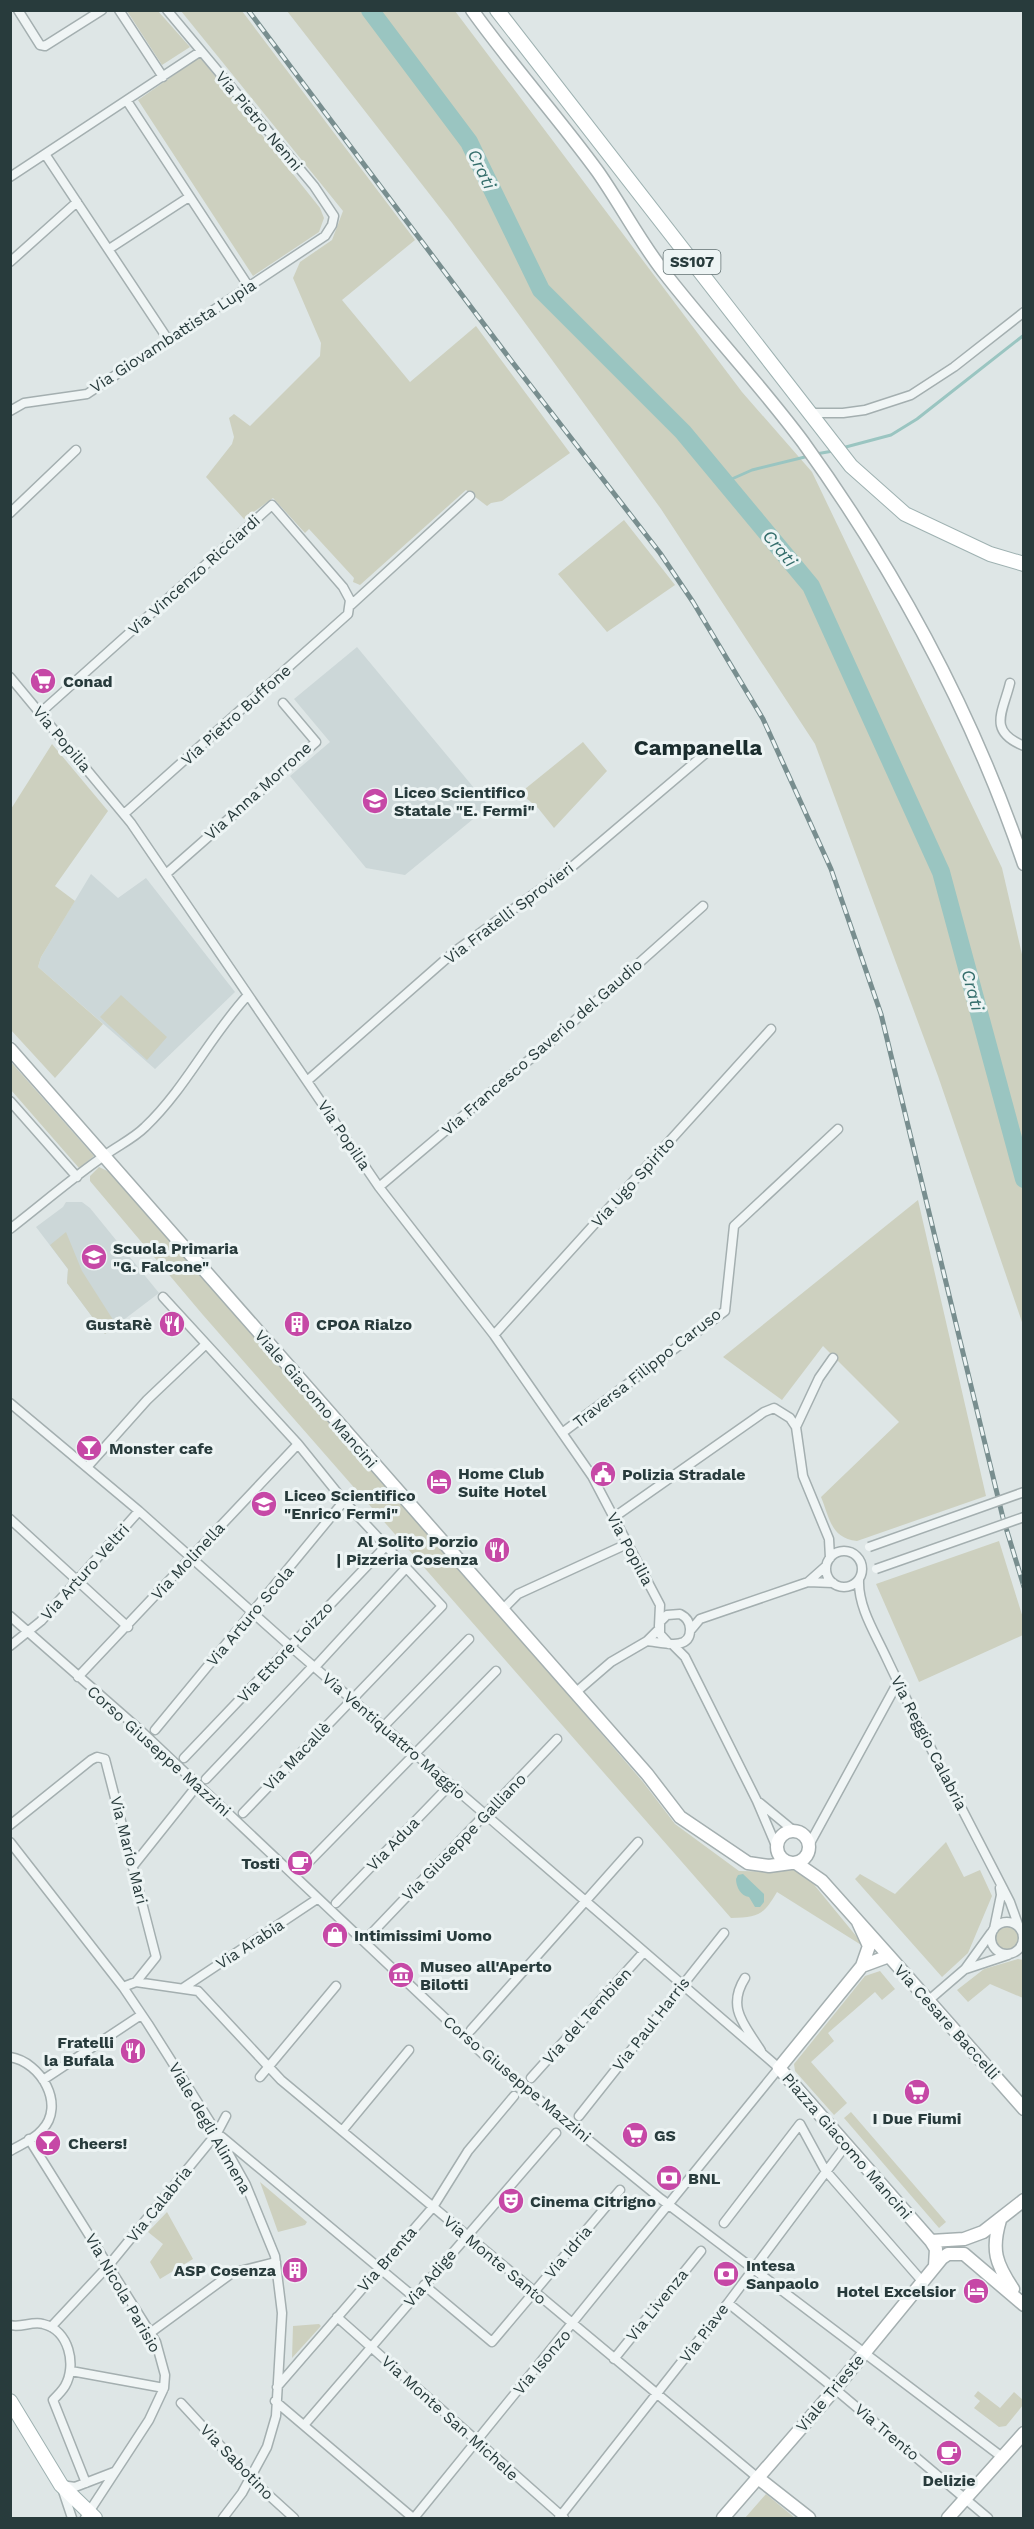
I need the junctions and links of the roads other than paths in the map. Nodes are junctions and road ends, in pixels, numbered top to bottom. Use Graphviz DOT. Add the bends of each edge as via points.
graph roads {
  1 [pos="18,10"];
  2 [pos="102,10"];
  3 [pos="119,10"];
  4 [pos="167,10"];
  5 [pos="472,10"];
  6 [pos="497,10"];
  7 [pos="509,10"];
  8 [pos="201,51"];
  9 [pos="163,77"];
  10 [pos="566,98"];
  11 [pos="127,101"];
  12 [pos="45,154"];
  13 [pos="10,177"];
  14 [pos="189,197"];
  15 [pos="77,202"];
  16 [pos="325,236"];
  17 [pos="109,249"];
  18 [pos="10,262"];
  19 [pos="249,287"];
  20 [pos="1023,312"];
  21 [pos="169,341"];
  22 [pos="10,411"];
  23 [pos="810,413"];
  24 [pos="76,450"];
  25 [pos="470,496"];
  26 [pos="10,513"];
  27 [pos="1023,564"];
  28 [pos="349,609"];
  29 [pos="10,677"];
  30 [pos="1010,683"];
  31 [pos="283,703"];
  32 [pos="40,713"];
  33 [pos="1023,746"];
  34 [pos="713,747"];
  35 [pos="124,814"];
  36 [pos="1023,864"];
  37 [pos="166,874"];
  38 [pos="703,906"];
  39 [pos="248,994"];
  40 [pos="771,1029"];
  41 [pos="10,1049"];
  42 [pos="307,1081"];
  43 [pos="10,1101"];
  44 [pos="838,1129"];
  45 [pos="104,1156"];
  46 [pos="77,1177"];
  47 [pos="379,1187"];
  48 [pos="10,1229"];
  49 [pos="163,1298"];
  50 [pos="494,1335"];
  51 [pos="205,1345"];
  52 [pos="833,1358"];
  53 [pos="10,1402"];
  54 [pos="796,1428"];
  55 [pos="562,1433"];
  56 [pos="298,1444"];
  57 [pos="88,1466"];
  58 [pos="1023,1492"];
  59 [pos="344,1501"];
  60 [pos="139,1511"];
  61 [pos="1023,1517"];
  62 [pos="613,1518"];
  63 [pos="10,1519"];
  64 [pos="829,1539"];
  65 [pos="627,1544"];
  66 [pos="386,1546"];
  67 [pos="843,1550"];
  68 [pos="854,1552"];
  69 [pos="192,1556"];
  70 [pos="828,1562"];
  71 [pos="406,1568"];
  72 [pos="860,1577"];
  73 [pos="79,1581"];
  74 [pos="808,1581"];
  75 [pos="833,1583"];
  76 [pos="842,1587"];
  77 [pos="660,1605"];
  78 [pos="863,1606"];
  79 [pos="502,1610"];
  80 [pos="253,1614"];
  81 [pos="682,1615"];
  82 [pos="10,1616"];
  83 [pos="700,1619"];
  84 [pos="128,1627"];
  85 [pos="659,1628"];
  86 [pos="29,1632"];
  87 [pos="689,1635"];
  88 [pos="469,1639"];
  89 [pos="647,1641"];
  90 [pos="671,1644"];
  91 [pos="10,1646"];
  92 [pos="290,1646"];
  93 [pos="686,1657"];
  94 [pos="314,1667"];
  95 [pos="496,1671"];
  96 [pos="78,1677"];
  97 [pos="898,1682"];
  98 [pos="575,1693"];
  99 [pos="352,1700"];
  100 [pos="383,1727"];
  101 [pos="155,1730"];
  102 [pos="557,1739"];
  103 [pos="415,1755"];
  104 [pos="184,1758"];
  105 [pos="206,1779"];
  106 [pos="450,1785"];
  107 [pos="192,1792"];
  108 [pos="757,1801"];
  109 [pos="243,1813"];
  110 [pos="484,1815"];
  111 [pos="10,1825"];
  112 [pos="795,1831"];
  113 [pos="10,1842"];
  114 [pos="638,1842"];
  115 [pos="777,1848"];
  116 [pos="808,1849"];
  117 [pos="793,1863"];
  118 [pos="133,1866"];
  119 [pos="302,1869"];
  120 [pos="998,1878"];
  121 [pos="822,1881"];
  122 [pos="317,1899"];
  123 [pos="336,1903"];
  124 [pos="585,1903"];
  125 [pos="858,1922"];
  126 [pos="993,1931"];
  127 [pos="724,1933"];
  128 [pos="1022,1933"];
  129 [pos="370,1935"];
  130 [pos="643,1953"];
  131 [pos="1011,1954"];
  132 [pos="889,1956"];
  133 [pos="1023,1956"];
  134 [pos="862,1966"];
  135 [pos="965,1969"];
  136 [pos="745,1978"];
  137 [pos="136,1982"];
  138 [pos="336,1986"];
  139 [pos="681,1986"];
  140 [pos="123,1987"];
  141 [pos="183,1988"];
  142 [pos="929,2000"];
  143 [pos="141,2015"];
  144 [pos="471,2030"];
  145 [pos="409,2050"];
  146 [pos="10,2057"];
  147 [pos="764,2057"];
  148 [pos="269,2066"];
  149 [pos="779,2068"];
  150 [pos="260,2077"];
  151 [pos="531,2078"];
  152 [pos="43,2080"];
  153 [pos="514,2096"];
  154 [pos="1023,2109"];
  155 [pos="226,2116"];
  156 [pos="579,2116"];
  157 [pos="342,2131"];
  158 [pos="217,2133"];
  159 [pos="556,2133"];
  160 [pos="29,2139"];
  161 [pos="846,2145"];
  162 [pos="10,2151"];
  163 [pos="825,2170"];
  164 [pos="620,2190"];
  165 [pos="1023,2200"];
  166 [pos="668,2204"];
  167 [pos="433,2207"];
  168 [pos="1000,2220"];
  169 [pos="724,2223"];
  170 [pos="467,2236"];
  171 [pos="931,2241"];
  172 [pos="701,2251"];
  173 [pos="276,2262"];
  174 [pos="109,2265"];
  175 [pos="935,2266"];
  176 [pos="379,2268"];
  177 [pos="754,2268"];
  178 [pos="922,2281"];
  179 [pos="424,2285"];
  180 [pos="534,2293"];
  181 [pos="414,2297"];
  182 [pos="728,2303"];
  183 [pos="1023,2305"];
  184 [pos="337,2317"];
  185 [pos="10,2325"];
  186 [pos="573,2325"];
  187 [pos="51,2327"];
  188 [pos="150,2333"];
  189 [pos="370,2348"];
  190 [pos="865,2351"];
  191 [pos="614,2359"];
  192 [pos="71,2371"];
  193 [pos="276,2387"];
  194 [pos="164,2388"];
  195 [pos="835,2389"];
  196 [pos="657,2395"];
  197 [pos="10,2401"];
  198 [pos="275,2401"];
  199 [pos="181,2403"];
  200 [pos="305,2424"];
  201 [pos="1023,2433"];
  202 [pos="476,2443"];
  203 [pos="1002,2457"];
  204 [pos="115,2472"];
  205 [pos="250,2478"];
  206 [pos="758,2478"];
  207 [pos="86,2483"];
  208 [pos="61,2485"];
  209 [pos="965,2498"];
  210 [pos="89,2517"];
  211 [pos="72,2518"];
  212 [pos="223,2518"];
  213 [pos="294,2518"];
  214 [pos="414,2518"];
  215 [pos="561,2518"];
  216 [pos="723,2518"];
  217 [pos="809,2518"];
  218 [pos="948,2518"];
  219 [pos="988,2518"];
  1 -- 2 [label="street" via="40,45 45,46"];
  3 -- 9 [label="street"];
  4 -- 8 [label="street, Via Pietro Nenni"];
  5 -- 36 [label="street" via="598,173 648,251 772,402 823,471 886,570 944,674 988,768"];
  6 -- 10 [label="main road, SS107"];
  7 -- 10 [label="main road"];
  8 -- 9 [label="street"];
  8 -- 16 [label="street, Via Pietro Nenni" via="327,204 334,216"];
  9 -- 11 [label="street"];
  10 -- 23 [label="main road, SS107"];
  11 -- 12 [label="street"];
  11 -- 14 [label="street"];
  12 -- 13 [label="street"];
  12 -- 15 [label="street"];
  14 -- 17 [label="street"];
  14 -- 19 [label="street"];
  15 -- 17 [label="street"];
  15 -- 18 [label="street"];
  16 -- 19 [label="street, Via Giovambattista Lupia"];
  17 -- 21 [label="street"];
  19 -- 21 [label="street, Via Giovambattista Lupia"];
  20 -- 23 [label="street" via="954,367 911,395 865,410"];
  21 -- 22 [label="street, Via Giovambattista Lupia" via="87,394 24,403"];
  23 -- 27 [label="main road, SS107" via="851,466 905,514 990,554"];
  24 -- 26 [label="street"];
  25 -- 28 [label="street, Via Pietro Buffone"];
  28 -- 32 [label="street, Via Vincenzo Ricciardi" via="343,587 272,506"];
  28 -- 35 [label="street, Via Pietro Buffone"];
  29 -- 32 [label="street, Via Popilia"];
  30 -- 33 [label="street" via="1000,723 1008,737"];
  31 -- 37 [label="street, Via Anna Morrone" via="316,742"];
  32 -- 35 [label="street, Via Popilia"];
  34 -- 42 [label="street, Via Fratelli Sprovieri" via="574,865 454,952"];
  35 -- 37 [label="street, Via Popilia"];
  37 -- 39 [label="street, Via Popilia"];
  38 -- 47 [label="street, Via Francesco Saverio del Gaudio"];
  39 -- 42 [label="street, Via Popilia"];
  39 -- 45 [label="street" via="206,1046 178,1092 143,1129"];
  40 -- 50 [label="street, Via Ugo Spirito"];
  41 -- 45 [label="street, Viale Giacomo Mancini"];
  42 -- 47 [label="street, Via Popilia"];
  43 -- 46 [label="street"];
  44 -- 55 [label="street, Traversa Filippo Caruso" via="734,1226 725,1311"];
  45 -- 46 [label="street"];
  45 -- 79 [label="street, Viale Giacomo Mancini"];
  46 -- 48 [label="street"];
  47 -- 50 [label="street, Via Popilia"];
  49 -- 51 [label="street"];
  50 -- 55 [label="street, Via Popilia"];
  51 -- 56 [label="street"];
  51 -- 57 [label="street" via="147,1400"];
  52 -- 54 [label="street" via="819,1378"];
  53 -- 57 [label="street, Via Ventiquattro Maggio"];
  54 -- 62 [label="street" via="779,1409 770,1409"];
  54 -- 64 [label="street" via="803,1476"];
  55 -- 62 [label="street, Via Popilia" via="592,1476"];
  56 -- 59 [label="street"];
  56 -- 69 [label="street, Via Molinella"];
  57 -- 60 [label="street, Via Ventiquattro Maggio"];
  58 -- 68 [label="street, bridge"];
  59 -- 66 [label="street"];
  59 -- 80 [label="street, Via Arturo Scola"];
  60 -- 69 [label="street, Via Ventiquattro Maggio"];
  60 -- 73 [label="street, Via Arturo Veltri"];
  61 -- 72 [label="street, bridge"];
  62 -- 65 [label="street, Via Popilia"];
  63 -- 73 [label="street"];
  64 -- 67 [label="street"];
  64 -- 70 [label="street"];
  65 -- 77 [label="street, Via Popilia"];
  65 -- 79 [label="street" via="518,1594"];
  66 -- 71 [label="street"];
  66 -- 92 [label="street, Via Ettore Loizzo"];
  67 -- 68 [label="street"];
  67 -- 70 [label="street"];
  68 -- 72 [label="street, Via Reggio Calabria" via="861,1560"];
  69 -- 80 [label="street, Via Ventiquattro Maggio"];
  69 -- 84 [label="street, Via Molinella"];
  70 -- 74 [label="street"];
  70 -- 75 [label="street" via="826,1572"];
  71 -- 94 [label="street"];
  71 -- 99 [label="street, Via Macallè" via="442,1606"];
  72 -- 76 [label="street" via="854,1584"];
  72 -- 78 [label="street, Via Reggio Calabria" via="858,1591"];
  73 -- 84 [label="street"];
  73 -- 86 [label="street, Via Arturo Veltri"];
  74 -- 75 [label="street, Via Reggio Calabria"];
  74 -- 83 [label="street"];
  75 -- 76 [label="street, Via Reggio Calabria"];
  76 -- 78 [label="street, Via Reggio Calabria"];
  77 -- 81 [label="street, Via Popilia"];
  77 -- 85 [label="street, Via Popilia"];
  78 -- 97 [label="street, Via Reggio Calabria"];
  79 -- 98 [label="street, Viale Giacomo Mancini"];
  80 -- 92 [label="street, Via Ventiquattro Maggio"];
  80 -- 101 [label="street, Via Arturo Scola"];
  81 -- 83 [label="street, Via Popilia"];
  81 -- 85 [label="street" via="667,1615"];
  81 -- 87 [label="street" via="689,1622"];
  82 -- 86 [label="street, Corso Giuseppe Mazzini"];
  83 -- 87 [label="street"];
  84 -- 96 [label="street, Via Molinella"];
  85 -- 89 [label="street"];
  85 -- 90 [label="street" via="662,1638"];
  86 -- 91 [label="street, Via Arturo Veltri"];
  86 -- 96 [label="street, Corso Giuseppe Mazzini"];
  87 -- 90 [label="street" via="681,1644"];
  87 -- 93 [label="street"];
  88 -- 100 [label="street"];
  89 -- 90 [label="street"];
  89 -- 98 [label="street" via="611,1662"];
  90 -- 93 [label="street"];
  92 -- 94 [label="street, Via Ventiquattro Maggio"];
  92 -- 104 [label="street, Via Ettore Loizzo"];
  93 -- 108 [label="street"];
  94 -- 99 [label="street, Via Ventiquattro Maggio"];
  94 -- 105 [label="street"];
  95 -- 103 [label="street"];
  96 -- 122 [label="street, Corso Giuseppe Mazzini"];
  97 -- 116 [label="street"];
  97 -- 120 [label="street, Via Reggio Calabria"];
  98 -- 117 [label="street, Viale Giacomo Mancini" via="647,1773 680,1817 748,1863"];
  99 -- 100 [label="street, Via Ventiquattro Maggio"];
  99 -- 109 [label="street, Via Macallè"];
  100 -- 103 [label="street, Via Ventiquattro Maggio"];
  102 -- 110 [label="street, Via Giuseppe Galliano"];
  103 -- 106 [label="street, Via Ventiquattro Maggio"];
  103 -- 119 [label="street"];
  106 -- 110 [label="street, Via Ventiquattro Maggio"];
  106 -- 123 [label="street, Via Adua"];
  107 -- 118 [label="street"];
  108 -- 112 [label="street"];
  108 -- 115 [label="street"];
  110 -- 124 [label="street, Via Ventiquattro Maggio"];
  110 -- 129 [label="street, Via Giuseppe Galliano"];
  111 -- 118 [label="street, Via Mario Mari" via="101,1756 107,1762"];
  112 -- 115 [label="street" via="782,1835"];
  112 -- 116 [label="street" via="804,1836"];
  113 -- 140 [label="street, Viale degli Alimena"];
  114 -- 124 [label="street"];
  115 -- 117 [label="street" via="781,1858"];
  116 -- 117 [label="street"];
  116 -- 121 [label="street"];
  117 -- 121 [label="street"];
  118 -- 137 [label="street, Via Mario Mari" via="156,1957"];
  120 -- 126 [label="street, Via Reggio Calabria" via="1001,1895"];
  120 -- 128 [label="street, Via Reggio Calabria"];
  121 -- 125 [label="street"];
  122 -- 141 [label="street, Via Arabia"];
  122 -- 166 [label="street, Corso Giuseppe Mazzini" via="483,2054"];
  124 -- 130 [label="street, Via Ventiquattro Maggio"];
  124 -- 144 [label="street"];
  125 -- 132 [label="street"];
  125 -- 134 [label="street" via="869,1946"];
  126 -- 128 [label="street" via="1006,1922"];
  126 -- 131 [label="street" via="993,1946 999,1953"];
  126 -- 135 [label="street"];
  127 -- 139 [label="street, Via Paul Harris"];
  128 -- 131 [label="street" via="1021,1947"];
  130 -- 139 [label="street, Via Ventiquattro Maggio"];
  130 -- 151 [label="street, Via del Tembien"];
  131 -- 133 [label="street"];
  131 -- 135 [label="street"];
  132 -- 134 [label="street, Via Cesare Baccelli"];
  132 -- 142 [label="street, Via Cesare Baccelli"];
  134 -- 149 [label="street, Piazza Giacomo Mancini"];
  135 -- 142 [label="street"];
  136 -- 147 [label="street" via="738,1989 736,2006"];
  137 -- 140 [label="street"];
  137 -- 141 [label="street"];
  138 -- 148 [label="street"];
  139 -- 147 [label="street, Via Ventiquattro Maggio"];
  139 -- 156 [label="street, Via Paul Harris"];
  140 -- 143 [label="street, Viale degli Alimena"];
  141 -- 148 [label="street, Via Monte Santo" via="204,1996"];
  142 -- 154 [label="street, Via Cesare Baccelli"];
  143 -- 152 [label="street"];
  143 -- 158 [label="street, Viale degli Alimena"];
  145 -- 157 [label="street"];
  146 -- 152 [label="street" via="28,2063"];
  147 -- 149 [label="street, Via Ventiquattro Maggio"];
  148 -- 150 [label="street"];
  148 -- 157 [label="street, Via Monte Santo" via="280,2080"];
  149 -- 161 [label="street, Piazza Giacomo Mancini"];
  149 -- 166 [label="street, Via Isonzo"];
  152 -- 160 [label="street" via="51,2095 51,2109 43,2130"];
  153 -- 167 [label="street, Via Brenta" via="468,2151"];
  155 -- 158 [label="street, Via Calabria"];
  157 -- 167 [label="street, Via Monte Santo"];
  158 -- 173 [label="street, Viale degli Alimena" via="246,2185"];
  158 -- 174 [label="street, Via Calabria"];
  158 -- 176 [label="street"];
  159 -- 170 [label="street, Via Adige"];
  160 -- 162 [label="street"];
  160 -- 174 [label="street, Via Nicola Parisio"];
  161 -- 163 [label="street, Via Piave"];
  161 -- 171 [label="street, Piazza Giacomo Mancini"];
  163 -- 169 [label="street" via="799,2124"];
  163 -- 177 [label="street, Via Piave"];
  163 -- 178 [label="street"];
  164 -- 180 [label="street, Via Idria"];
  165 -- 168 [label="street"];
  166 -- 177 [label="street, Corso Giuseppe Mazzini"];
  166 -- 186 [label="street, Via Isonzo"];
  167 -- 170 [label="street, Via Monte Santo"];
  167 -- 176 [label="street, Via Brenta"];
  168 -- 171 [label="street" via="970,2238"];
  168 -- 183 [label="street" via="994,2246 997,2260"];
  170 -- 179 [label="street, Via Adige"];
  170 -- 180 [label="street, Via Monte Santo"];
  171 -- 175 [label="street" via="936,2249"];
  172 -- 191 [label="street, Via Livenza"];
  173 -- 188 [label="street" via="232,2273"];
  173 -- 193 [label="street, Viale degli Alimena" via="282,2313"];
  174 -- 187 [label="street, Via Calabria"];
  174 -- 188 [label="street, Via Nicola Parisio"];
  175 -- 178 [label="street, Viale Trieste"];
  175 -- 183 [label="street" via="948,2254 964,2254"];
  176 -- 181 [label="street"];
  176 -- 184 [label="street, Via Brenta"];
  177 -- 182 [label="street, Via Piave"];
  177 -- 190 [label="street, Corso Giuseppe Mazzini"];
  178 -- 190 [label="street, Viale Trieste"];
  179 -- 180 [label="street, Via Idria" via="492,2342"];
  179 -- 181 [label="street, Via Adige"];
  180 -- 186 [label="street, Via Monte Santo"];
  181 -- 189 [label="street, Via Adige"];
  182 -- 195 [label="street, Via Trento"];
  182 -- 196 [label="street, Via Piave"];
  184 -- 189 [label="street, Via Monte San Michele"];
  184 -- 193 [label="street, Via Brenta"];
  185 -- 187 [label="street" via="34,2323"];
  186 -- 191 [label="street, Via Monte Santo"];
  186 -- 202 [label="street, Via Isonzo"];
  187 -- 192 [label="street" via="67,2346"];
  188 -- 194 [label="street, Via Nicola Parisio" via="163,2363"];
  189 -- 200 [label="street, Via Adige"];
  189 -- 202 [label="street, Via Monte San Michele"];
  190 -- 195 [label="street, Viale Trieste"];
  190 -- 203 [label="street, Corso Giuseppe Mazzini"];
  191 -- 196 [label="street, Via Monte Santo"];
  192 -- 194 [label="street"];
  192 -- 207 [label="street" via="53,2400"];
  193 -- 198 [label="street, Viale degli Alimena"];
  194 -- 204 [label="street"];
  195 -- 206 [label="street, Viale Trieste"];
  195 -- 209 [label="street, Via Trento"];
  196 -- 206 [label="street, Via Monte Santo"];
  196 -- 215 [label="street, Via Piave"];
  197 -- 208 [label="main road"];
  198 -- 200 [label="street"];
  198 -- 205 [label="street, Viale degli Alimena" via="276,2416 267,2447"];
  199 -- 205 [label="street, Via Sabotino"];
  200 -- 214 [label="street"];
  201 -- 203 [label="street"];
  202 -- 214 [label="street, Via Isonzo"];
  202 -- 215 [label="street, Via Monte San Michele"];
  203 -- 209 [label="street"];
  204 -- 207 [label="street"];
  204 -- 210 [label="street"];
  205 -- 212 [label="street, Viale degli Alimena"];
  205 -- 213 [label="street, Via Sabotino"];
  206 -- 216 [label="street, Viale Trieste"];
  206 -- 217 [label="street, Via Monte Santo"];
  207 -- 208 [label="street" via="75,2487"];
  208 -- 210 [label="main road"];
  208 -- 211 [label="street"];
  209 -- 218 [label="street"];
  209 -- 219 [label="street, Via Trento"];
}
